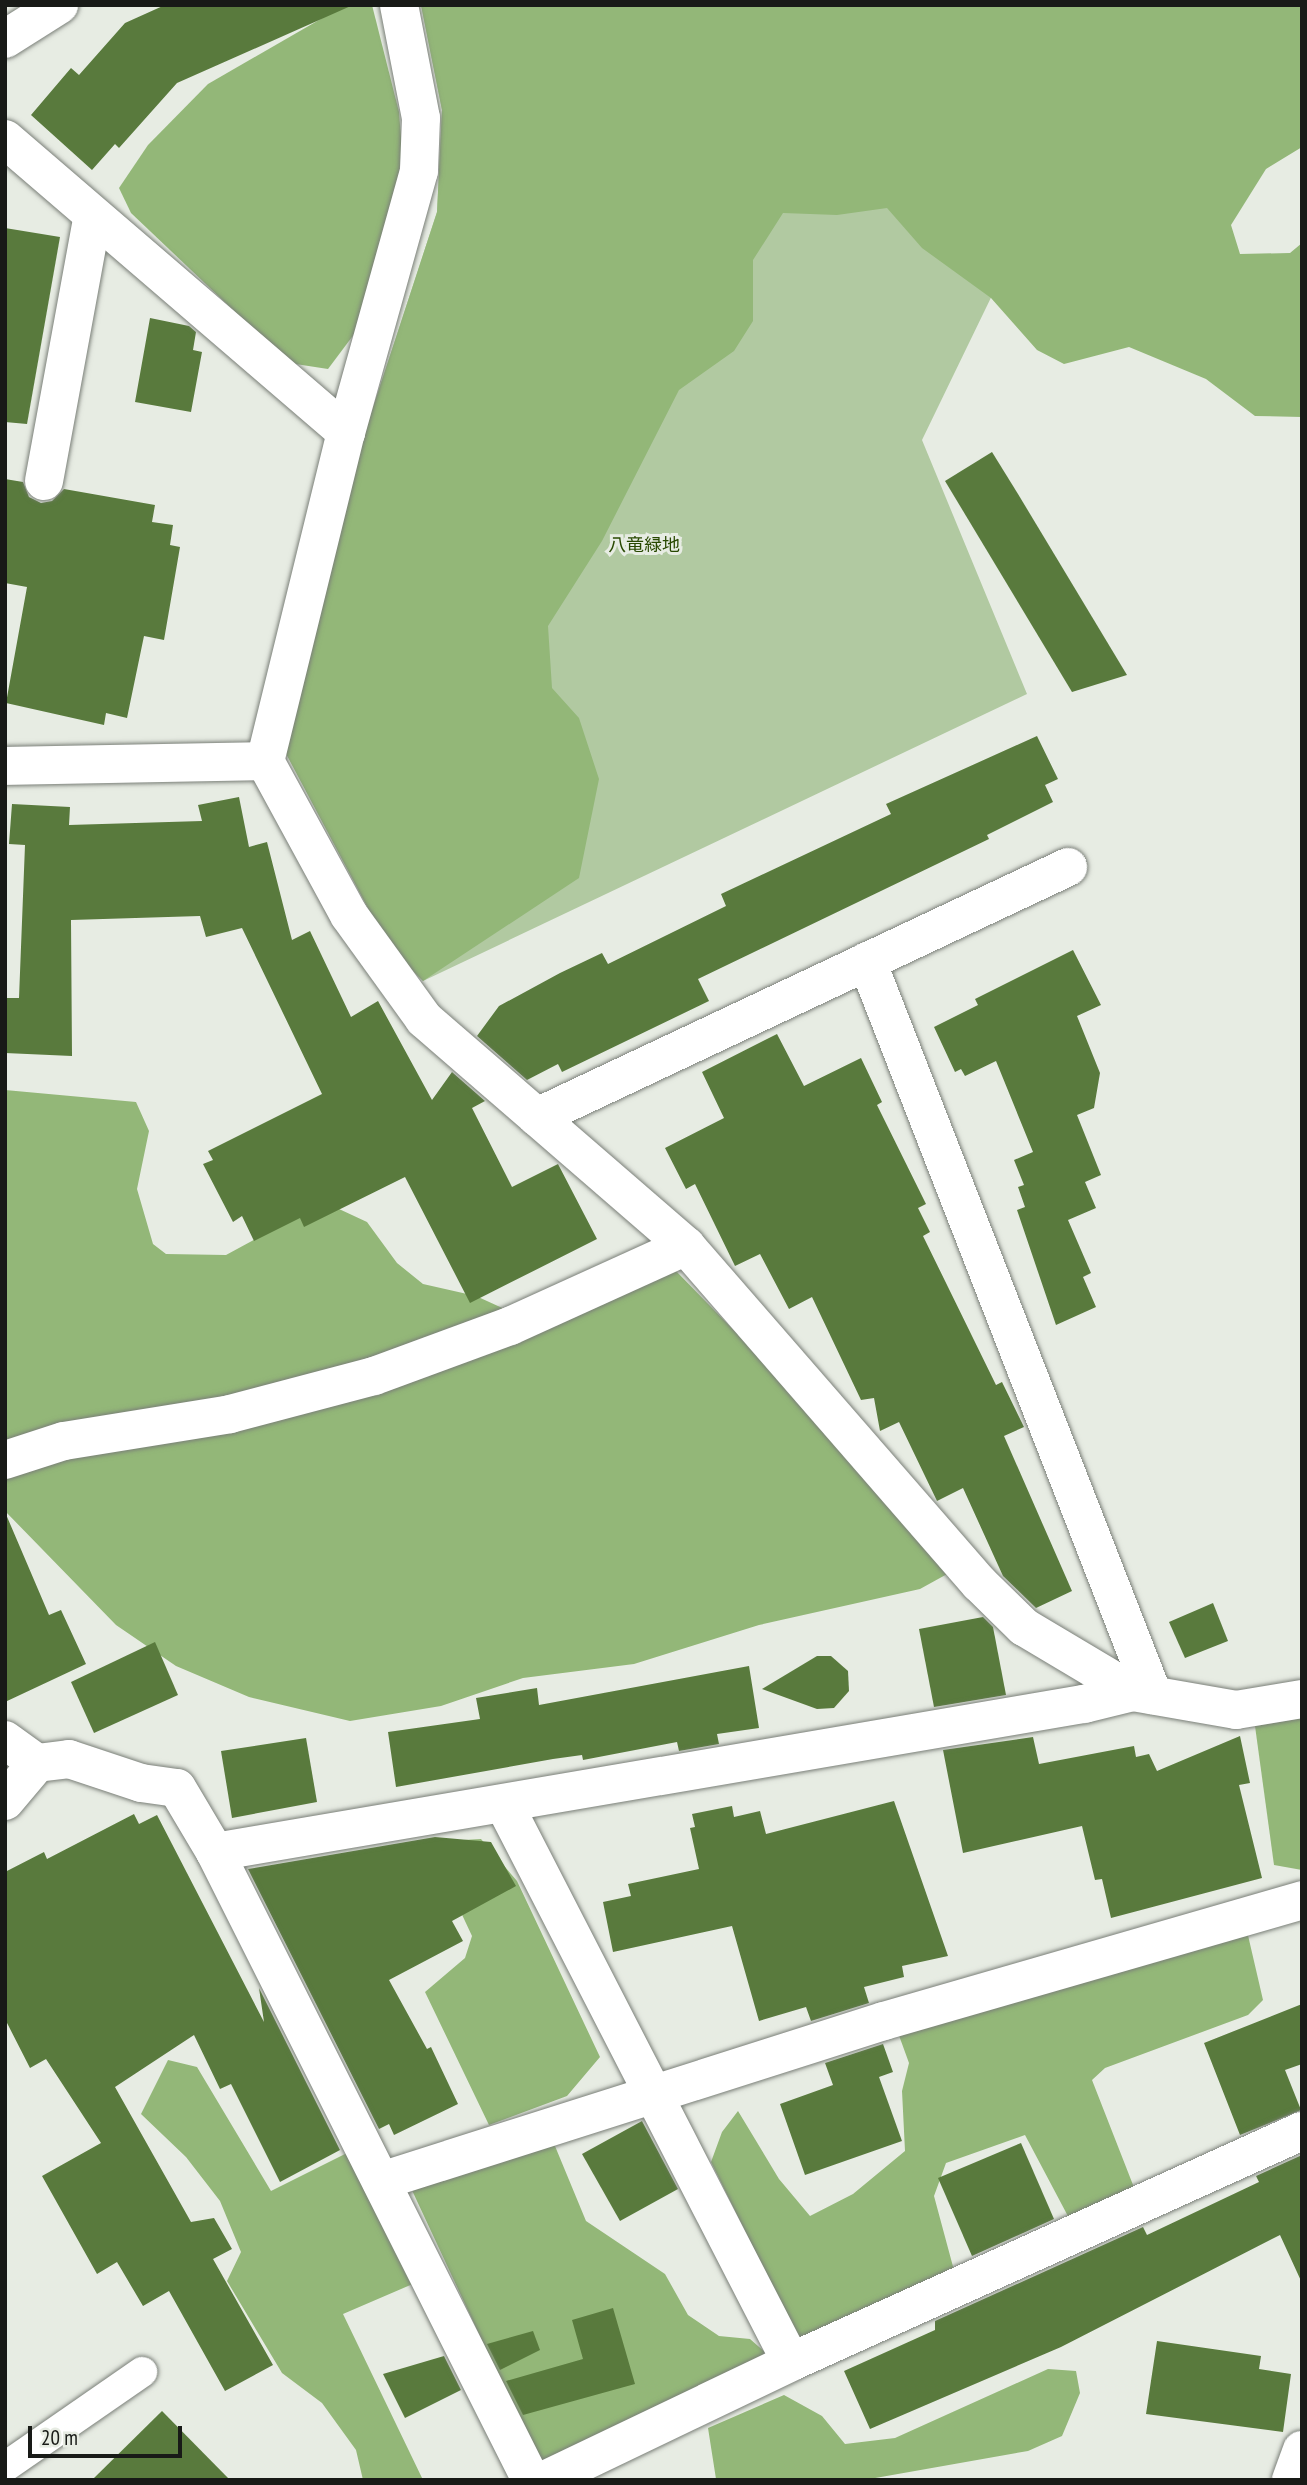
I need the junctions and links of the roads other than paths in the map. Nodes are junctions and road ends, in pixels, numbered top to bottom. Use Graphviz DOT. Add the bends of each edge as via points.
graph roads {
  1 [pos="59,5"];
  2 [pos="398,5"];
  3 [pos="5,39"];
  4 [pos="5,139"];
  5 [pos="93,215"];
  6 [pos="346,432"];
  7 [pos="44,481"];
  8 [pos="265,761"];
  9 [pos="5,766"];
  10 [pos="1068,867"];
  11 [pos="867,961"];
  12 [pos="537,1116"];
  13 [pos="686,1246"];
  14 [pos="5,1460"];
  15 [pos="1143,1693"];
  16 [pos="1302,1699"];
  17 [pos="5,1740"];
  18 [pos="37,1763"];
  19 [pos="5,1801"];
  20 [pos="504,1804"];
  21 [pos="215,1852"];
  22 [pos="1302,1900"];
  23 [pos="653,2094"];
  24 [pos="1302,2131"];
  25 [pos="381,2181"];
  26 [pos="791,2362"];
  27 [pos="142,2372"];
  28 [pos="1302,2450"];
  29 [pos="5,2467"];
  30 [pos="531,2480"];
  31 [pos="545,2480"];
  32 [pos="1291,2480"];
  1 -- 3 [label="street"];
  2 -- 6 [label="street" via="421,118 419,171"];
  4 -- 5 [label="street"];
  5 -- 6 [label="street"];
  5 -- 7 [label="street"];
  6 -- 8 [label="street"];
  8 -- 9 [label="street"];
  8 -- 12 [label="street" via="348,915 383,966 424,1019"];
  10 -- 11 [label="street"];
  11 -- 12 [label="street"];
  11 -- 15 [label="street"];
  12 -- 13 [label="street"];
  13 -- 14 [label="street" via="510,1326 374,1376 230,1414 64,1441"];
  13 -- 15 [label="street" via="979,1583 1024,1627"];
  15 -- 16 [label="street" via="1236,1710"];
  15 -- 20 [label="street"];
  17 -- 18 [label="street"];
  18 -- 19 [label="street"];
  18 -- 21 [label="street" via="69,1759 141,1783 177,1788"];
  20 -- 21 [label="street"];
  20 -- 23 [label="street"];
  21 -- 25 [label="street"];
  22 -- 23 [label="street" via="884,2021"];
  23 -- 25 [label="street"];
  23 -- 26 [label="street"];
  24 -- 26 [label="street"];
  25 -- 30 [label="street"];
  26 -- 31 [label="street"];
  27 -- 29 [label="lane"];
  28 -- 32 [label="street"];
}
